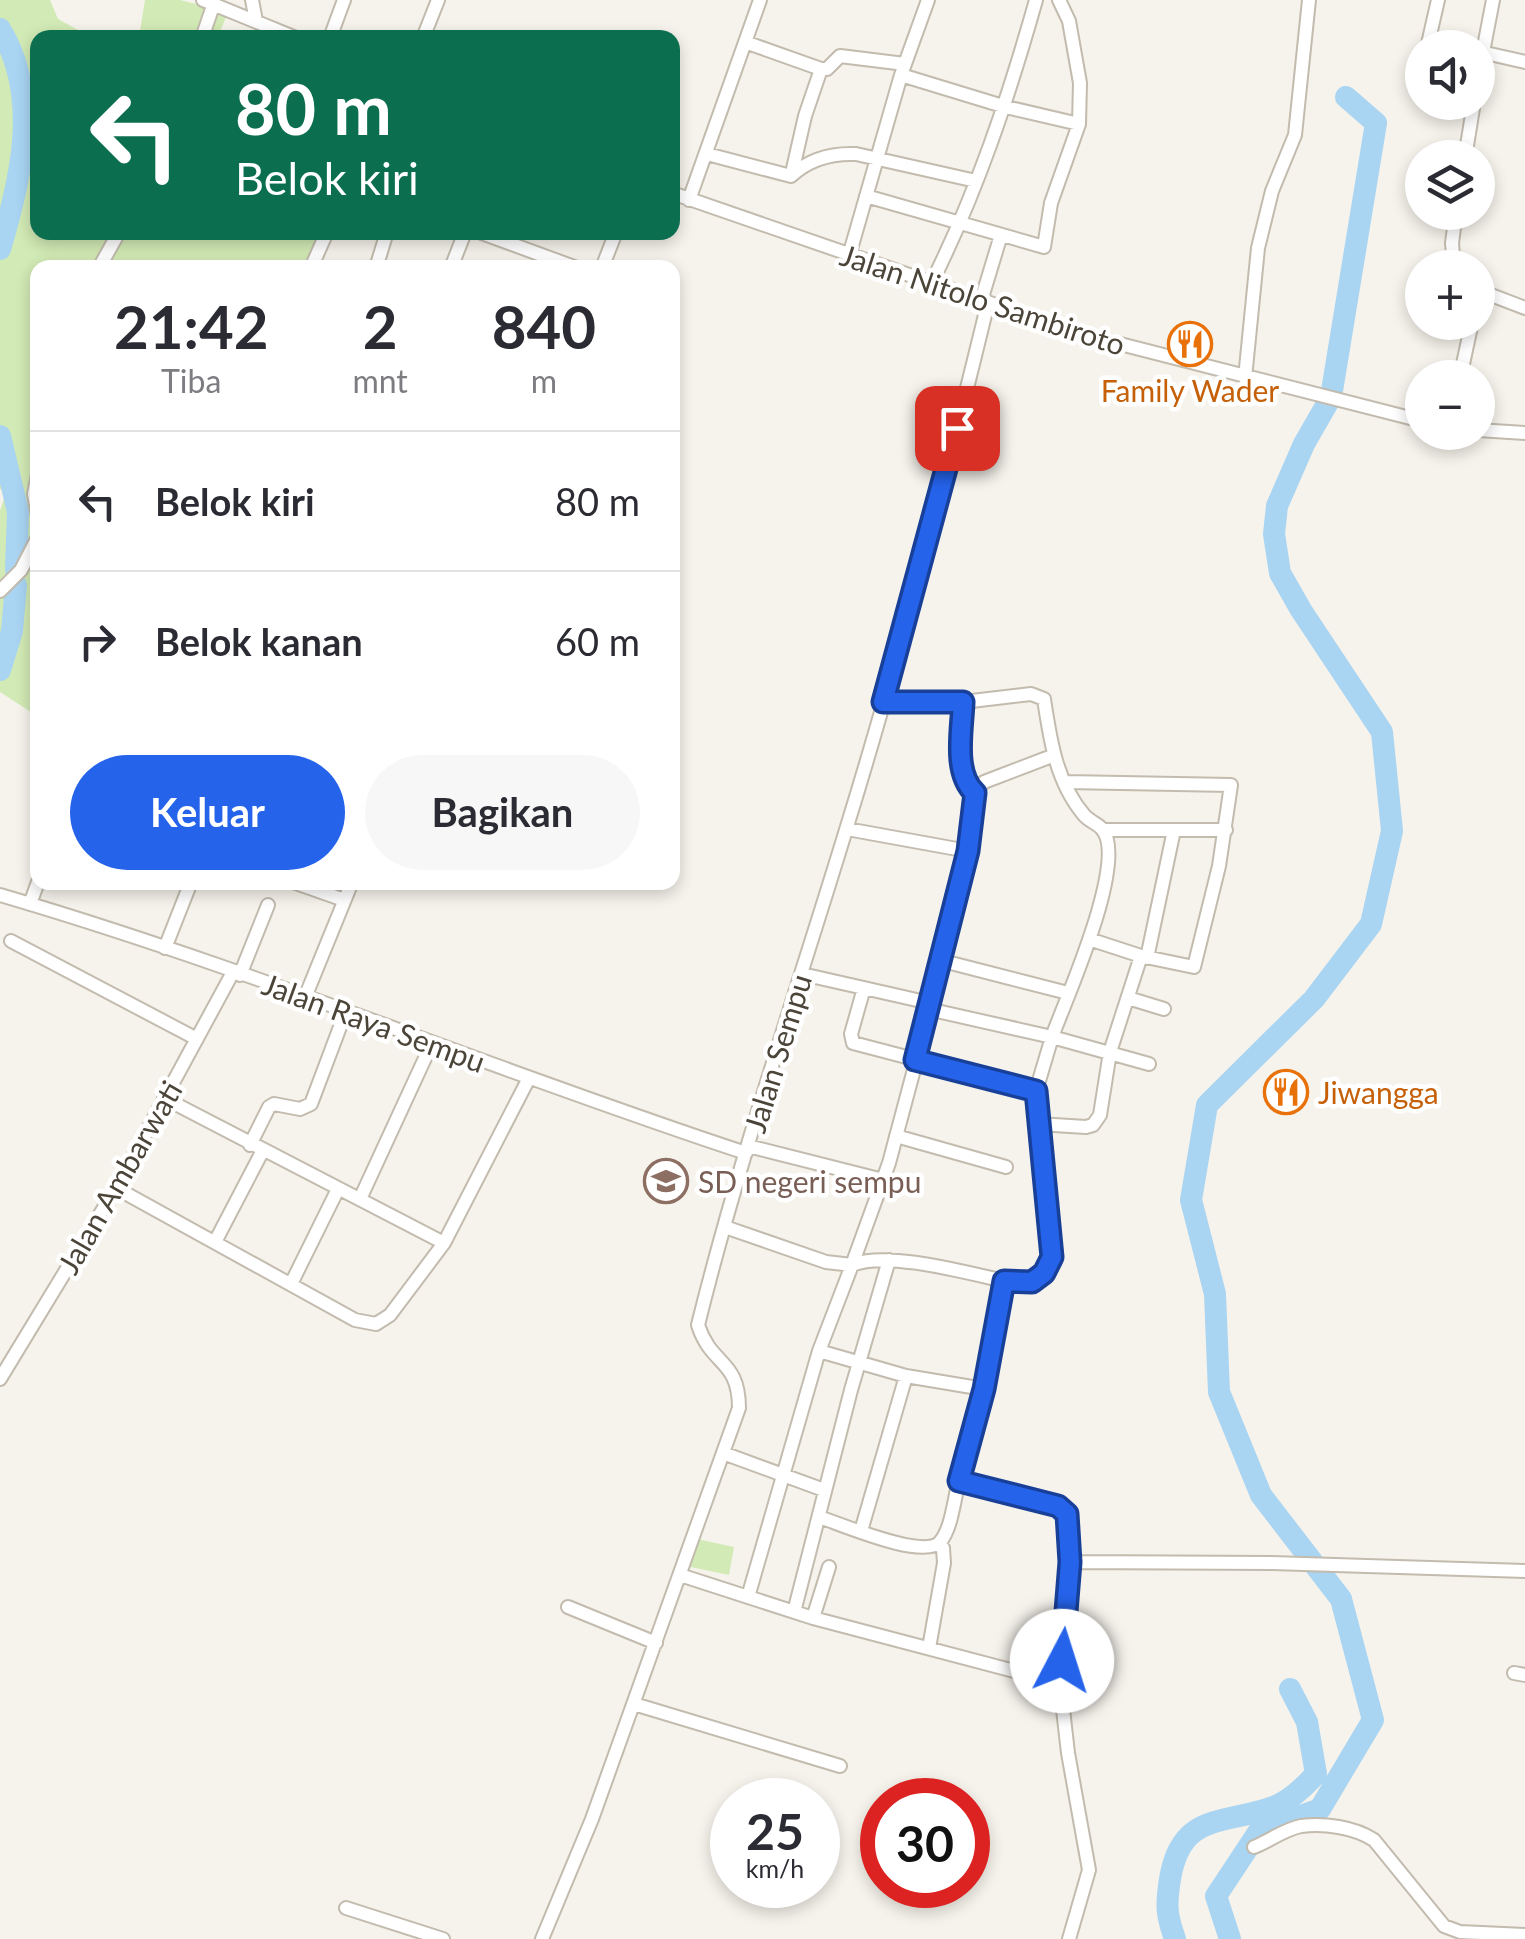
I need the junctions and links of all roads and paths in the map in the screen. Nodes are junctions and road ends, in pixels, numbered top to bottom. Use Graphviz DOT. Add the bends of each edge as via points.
graph roads {
  1 [pos="249,0"];
  2 [pos="344,0"];
  3 [pos="438,0"];
  4 [pos="760,0"];
  5 [pos="928,0"];
  6 [pos="1036,0"];
  7 [pos="1059,0"];
  8 [pos="1309,0"];
  9 [pos="1438,0"];
  10 [pos="1493,0"];
  11 [pos="208,2"];
  12 [pos="232,11"];
  13 [pos="256,21"];
  14 [pos="203,30"];
  15 [pos="277,30"];
  16 [pos="333,30"];
  17 [pos="425,30"];
  18 [pos="1431,30"];
  19 [pos="1486,30"];
  20 [pos="746,42"];
  21 [pos="1495,55"];
  22 [pos="1525,62"];
  23 [pos="904,69"];
  24 [pos="821,70"];
  25 [pos="1006,107"];
  26 [pos="1079,124"];
  27 [pos="707,154"];
  28 [pos="877,157"];
  29 [pos="792,176"];
  30 [pos="976,180"];
  31 [pos="680,196"];
  32 [pos="866,196"];
  33 [pos="689,200"];
  34 [pos="962,223"];
  35 [pos="1001,234"];
  36 [pos="501,240"];
  37 [pos="848,256"];
  38 [pos="554,260"];
  39 [pos="931,284"];
  40 [pos="1495,298"];
  41 [pos="986,306"];
  42 [pos="1525,308"];
  43 [pos="1245,378"];
  44 [pos="1405,417"];
  45 [pos="1495,431"];
  46 [pos="1525,433"];
  47 [pos="30,553"];
  48 [pos="0,591"];
  49 [pos="883,702"];
  50 [pos="963,702"];
  51 [pos="1052,756"];
  52 [pos="1066,782"];
  53 [pos="975,793"];
  54 [pos="846,829"];
  55 [pos="1103,830"];
  56 [pos="1174,830"];
  57 [pos="1226,830"];
  58 [pos="968,851"];
  59 [pos="35,890"];
  60 [pos="189,890"];
  61 [pos="316,890"];
  62 [pos="348,890"];
  63 [pos="0,895"];
  64 [pos="344,900"];
  65 [pos="30,904"];
  66 [pos="268,905"];
  67 [pos="1092,940"];
  68 [pos="12,942"];
  69 [pos="165,948"];
  70 [pos="1144,957"];
  71 [pos="943,960"];
  72 [pos="237,974"];
  73 [pos="802,974"];
  74 [pos="864,988"];
  75 [pos="1068,994"];
  76 [pos="306,996"];
  77 [pos="1128,998"];
  78 [pos="929,1006"];
  79 [pos="1164,1010"];
  80 [pos="346,1012"];
  81 [pos="1052,1037"];
  82 [pos="197,1039"];
  83 [pos="432,1042"];
  84 [pos="1110,1052"];
  85 [pos="915,1060"];
  86 [pos="1148,1064"];
  87 [pos="530,1078"];
  88 [pos="1036,1091"];
  89 [pos="164,1098"];
  90 [pos="1038,1124"];
  91 [pos="896,1136"];
  92 [pos="256,1148"];
  93 [pos="748,1150"];
  94 [pos="1006,1167"];
  95 [pos="883,1180"];
  96 [pos="116,1188"];
  97 [pos="338,1189"];
  98 [pos="360,1200"];
  99 [pos="725,1227"];
  100 [pos="214,1242"];
  101 [pos="444,1243"];
  102 [pos="889,1260"];
  103 [pos="852,1264"];
  104 [pos="1004,1281"];
  105 [pos="291,1284"];
  106 [pos="819,1351"];
  107 [pos="858,1364"];
  108 [pos="906,1376"];
  109 [pos="0,1379"];
  110 [pos="984,1389"];
  111 [pos="723,1453"];
  112 [pos="783,1474"];
  113 [pos="959,1481"];
  114 [pos="824,1490"];
  115 [pos="819,1516"];
  116 [pos="861,1531"];
  117 [pos="938,1544"];
  118 [pos="1070,1562"];
  119 [pos="829,1567"];
  120 [pos="1525,1571"];
  121 [pos="680,1575"];
  122 [pos="748,1596"];
  123 [pos="568,1607"];
  124 [pos="794,1612"];
  125 [pos="813,1618"];
  126 [pos="656,1643"];
  127 [pos="929,1648"];
  128 [pos="1060,1682"];
  129 [pos="634,1704"];
  130 [pos="840,1766"];
  131 [pos="1260,1844"];
  132 [pos="346,1908"];
  133 [pos="1525,1936"];
  134 [pos="444,1939"];
  135 [pos="542,1939"];
  136 [pos="1069,1939"];
  1 -- 12 [label="street"];
  1 -- 13 [label="street"];
  2 -- 16 [label="street"];
  3 -- 17 [label="street"];
  4 -- 20 [label="street"];
  5 -- 23 [label="street"];
  6 -- 25 [label="street"];
  7 -- 26 [label="street" via="1080,84"];
  8 -- 43 [label="street" via="1295,136 1258,248"];
  9 -- 18 [label="street"];
  10 -- 19 [label="street"];
  11 -- 12 [label="street"];
  11 -- 14 [label="street"];
  12 -- 13 [label="street"];
  13 -- 15 [label="street"];
  20 -- 24 [label="street"];
  20 -- 27 [label="street"];
  21 -- 22 [label="street"];
  23 -- 24 [label="street" via="840,56"];
  23 -- 25 [label="street"];
  23 -- 28 [label="street"];
  24 -- 29 [label="street"];
  25 -- 26 [label="street"];
  25 -- 30 [label="street"];
  26 -- 35 [label="street" via="1051,203 1044,247"];
  27 -- 29 [label="street"];
  27 -- 33 [label="street"];
  28 -- 29 [label="street" via="842,153 804,164"];
  28 -- 30 [label="street"];
  28 -- 32 [label="street"];
  30 -- 34 [label="street"];
  31 -- 33 [label="street, Jalan Nitolo Sambiroto"];
  32 -- 34 [label="street"];
  32 -- 37 [label="street"];
  33 -- 37 [label="street, Jalan Nitolo Sambiroto"];
  34 -- 35 [label="street"];
  34 -- 39 [label="street"];
  35 -- 41 [label="street, Jalan Sempu"];
  36 -- 38 [label="street"];
  37 -- 39 [label="street, Jalan Nitolo Sambiroto"];
  39 -- 41 [label="street, Jalan Nitolo Sambiroto"];
  40 -- 42 [label="street"];
  41 -- 43 [label="street, Jalan Nitolo Sambiroto"];
  41 -- 49 [label="street, Jalan Sempu"];
  43 -- 44 [label="street, Jalan Nitolo Sambiroto"];
  45 -- 46 [label="street"];
  47 -- 48 [label="street"];
  49 -- 50 [label="street"];
  49 -- 54 [label="street, Jalan Sempu"];
  50 -- 51 [label="street" via="1044,698"];
  50 -- 53 [label="street" via="962,767"];
  51 -- 52 [label="street"];
  51 -- 53 [label="street" via="984,782"];
  52 -- 55 [label="street" via="1084,816"];
  52 -- 57 [label="street" via="1229,784"];
  53 -- 58 [label="street"];
  54 -- 58 [label="street"];
  54 -- 73 [label="street, Jalan Sempu"];
  55 -- 56 [label="street"];
  55 -- 67 [label="street" via="1105,880"];
  56 -- 57 [label="street"];
  56 -- 70 [label="street"];
  57 -- 70 [label="street" via="1198,964"];
  58 -- 71 [label="street"];
  59 -- 65 [label="street"];
  60 -- 69 [label="street"];
  61 -- 64 [label="street"];
  62 -- 64 [label="street"];
  63 -- 65 [label="street, Jalan Raya Sempu"];
  64 -- 76 [label="street"];
  65 -- 69 [label="street, Jalan Raya Sempu"];
  66 -- 72 [label="street, Jalan Ambarwati"];
  67 -- 70 [label="street"];
  67 -- 75 [label="street"];
  68 -- 82 [label="street"];
  69 -- 72 [label="street, Jalan Raya Sempu"];
  70 -- 77 [label="street"];
  71 -- 75 [label="street"];
  71 -- 78 [label="street"];
  72 -- 76 [label="street, Jalan Raya Sempu"];
  72 -- 82 [label="street, Jalan Ambarwati"];
  73 -- 74 [label="street"];
  73 -- 93 [label="street, Jalan Sempu"];
  74 -- 78 [label="street"];
  74 -- 85 [label="street" via="853,1043"];
  75 -- 81 [label="street"];
  76 -- 80 [label="street, Jalan Raya Sempu"];
  77 -- 79 [label="street"];
  77 -- 84 [label="street"];
  78 -- 81 [label="street"];
  78 -- 85 [label="street"];
  80 -- 83 [label="street, Jalan Raya Sempu"];
  80 -- 92 [label="street" via="312,1104 269,1107"];
  81 -- 84 [label="street" via="1073,1048"];
  81 -- 88 [label="street"];
  82 -- 89 [label="street, Jalan Ambarwati"];
  83 -- 87 [label="street, Jalan Raya Sempu"];
  83 -- 98 [label="street"];
  84 -- 86 [label="street"];
  84 -- 90 [label="street" via="1093,1126"];
  85 -- 88 [label="street"];
  85 -- 91 [label="street"];
  87 -- 93 [label="street, Jalan Raya Sempu"];
  87 -- 101 [label="street"];
  88 -- 90 [label="street"];
  89 -- 92 [label="street"];
  89 -- 96 [label="street, Jalan Ambarwati"];
  90 -- 104 [label="street" via="1052,1257 1032,1282"];
  91 -- 94 [label="street"];
  91 -- 95 [label="street"];
  92 -- 97 [label="street"];
  92 -- 100 [label="street"];
  93 -- 95 [label="street, Jalan Raya Sempu"];
  93 -- 99 [label="street, Jalan Sempu"];
  95 -- 103 [label="street"];
  96 -- 100 [label="street"];
  96 -- 109 [label="street, Jalan Ambarwati"];
  97 -- 98 [label="street"];
  97 -- 105 [label="street"];
  98 -- 101 [label="street"];
  99 -- 103 [label="street" via="826,1262"];
  99 -- 111 [label="street, Jalan Sempu" via="698,1325 739,1389"];
  100 -- 105 [label="street"];
  101 -- 105 [label="street" via="376,1324 355,1320"];
  102 -- 103 [label="street"];
  102 -- 104 [label="street"];
  102 -- 107 [label="street"];
  103 -- 106 [label="street"];
  104 -- 110 [label="street"];
  106 -- 107 [label="street"];
  106 -- 112 [label="street"];
  107 -- 108 [label="street"];
  107 -- 114 [label="street"];
  108 -- 110 [label="street"];
  108 -- 116 [label="street"];
  110 -- 113 [label="street"];
  111 -- 112 [label="street"];
  111 -- 121 [label="street, Jalan Sempu"];
  112 -- 114 [label="street"];
  112 -- 122 [label="street"];
  113 -- 117 [label="street"];
  113 -- 118 [label="street" via="1062,1509 1069,1520"];
  114 -- 115 [label="street"];
  115 -- 116 [label="street"];
  115 -- 124 [label="street"];
  116 -- 117 [label="street" via="911,1547"];
  117 -- 127 [label="street" via="944,1562"];
  118 -- 120 [label="street"];
  118 -- 128 [label="street"];
  119 -- 125 [label="street"];
  121 -- 122 [label="street"];
  121 -- 126 [label="street, Jalan Sempu"];
  122 -- 124 [label="street"];
  123 -- 126 [label="street"];
  124 -- 125 [label="street"];
  125 -- 127 [label="street"];
  126 -- 129 [label="street, Jalan Sempu"];
  127 -- 128 [label="street"];
  128 -- 136 [label="street" via="1089,1870"];
  129 -- 130 [label="street"];
  129 -- 135 [label="street, Jalan Sempu"];
  131 -- 133 [label="street" via="1299,1826 1337,1827 1374,1840 1444,1926"];
  132 -- 134 [label="street"];
}
